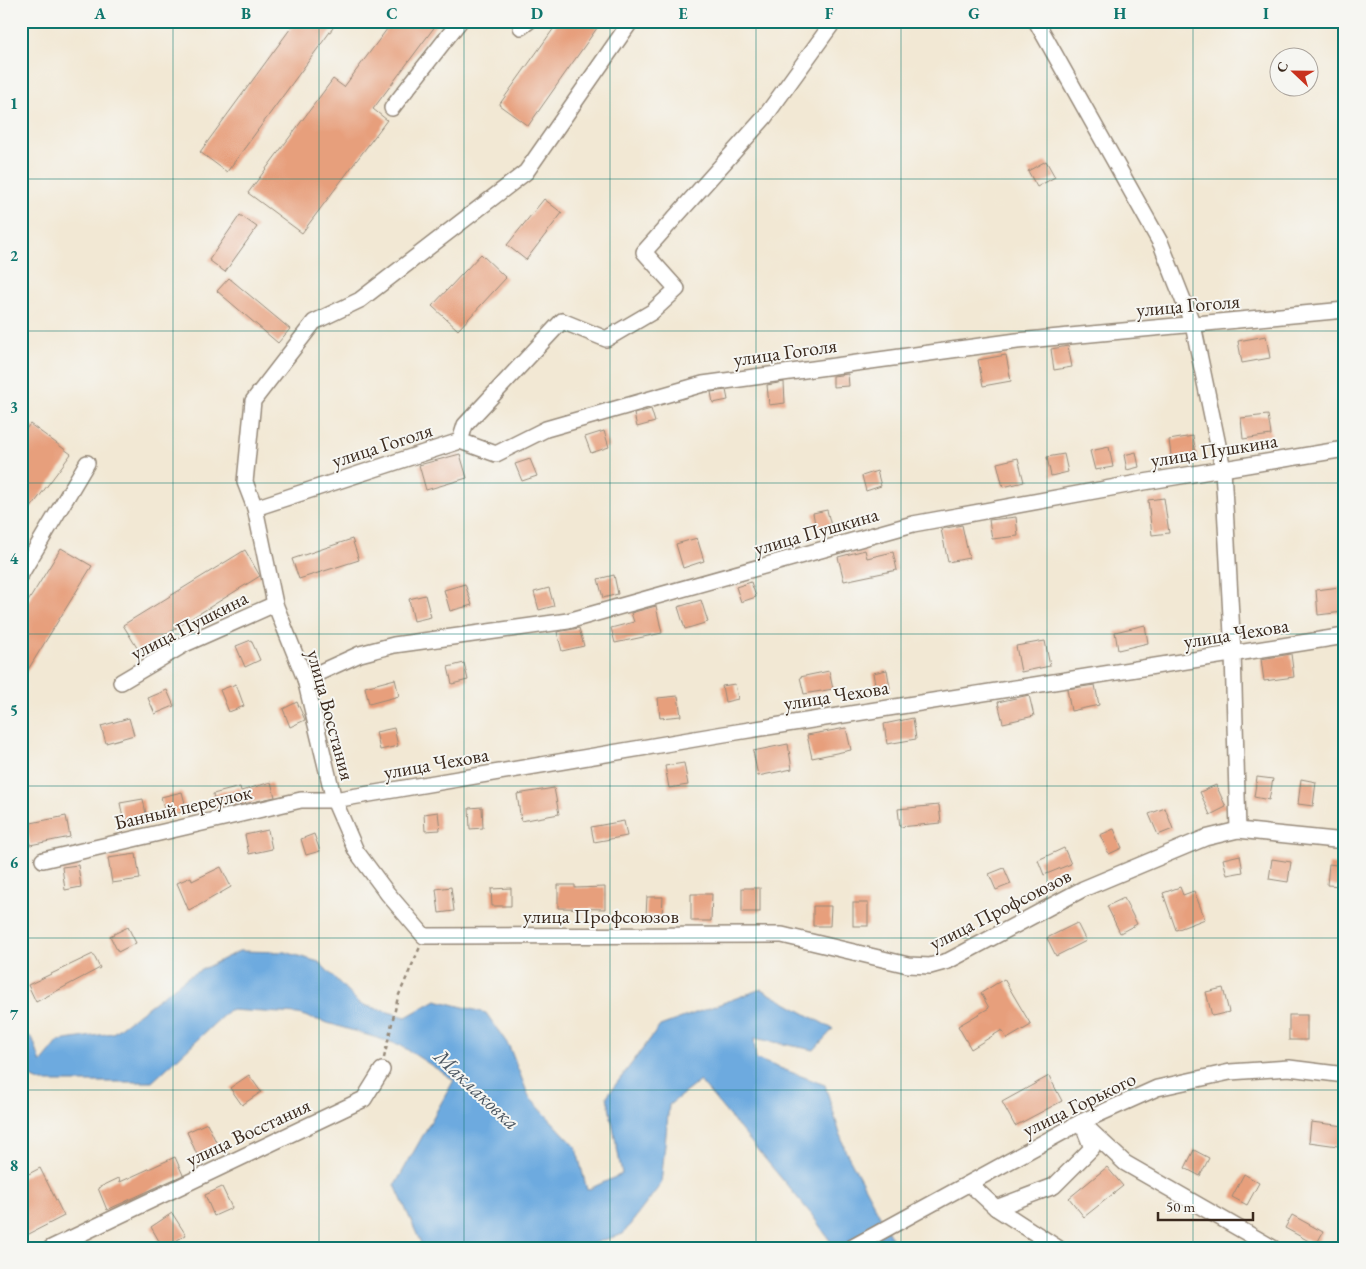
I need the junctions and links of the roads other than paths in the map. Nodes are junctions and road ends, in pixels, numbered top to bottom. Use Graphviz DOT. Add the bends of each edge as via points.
graph roads {
  1 [pos="460,21"];
  2 [pos="631,21"];
  3 [pos="834,21"];
  4 [pos="1036,21"];
  5 [pos="392,108"];
  6 [pos="1345,310"];
  7 [pos="1193,325"];
  8 [pos="460,441"];
  9 [pos="1345,449"];
  10 [pos="87,463"];
  11 [pos="1223,469"];
  12 [pos="255,508"];
  13 [pos="21,574"];
  14 [pos="275,604"];
  15 [pos="1345,636"];
  16 [pos="1233,653"];
  17 [pos="305,679"];
  18 [pos="121,682"];
  19 [pos="334,800"];
  20 [pos="1238,830"];
  21 [pos="1345,841"];
  22 [pos="43,860"];
  23 [pos="424,936"];
  24 [pos="382,1070"];
  25 [pos="1345,1075"];
  26 [pos="1081,1122"];
  27 [pos="970,1184"];
  28 [pos="996,1208"];
  29 [pos="51,1248"];
  30 [pos="851,1248"];
  31 [pos="1058,1248"];
  32 [pos="1273,1248"];
  1 -- 5 [label="street"];
  2 -- 12 [label="street, улица Восстания" via="526,172 360,300 314,322 253,402 245,482"];
  3 -- 8 [label="street" via="764,118 644,252 677,289 652,312 606,338 562,321 465,425"];
  4 -- 7 [label="street" via="1161,244"];
  6 -- 7 [label="street, улица Гоголя"];
  7 -- 8 [label="street, улица Гоголя" via="1017,341 703,384 546,429 496,454"];
  7 -- 11 [label="street"];
  8 -- 12 [label="street, улица Гоголя"];
  9 -- 11 [label="street, улица Пушкина"];
  10 -- 13 [label="street"];
  11 -- 16 [label="street"];
  11 -- 17 [label="street, улица Пушкина" via="913,524 568,621 394,645 360,654"];
  12 -- 14 [label="street, улица Восстания"];
  14 -- 17 [label="street, улица Восстания"];
  14 -- 18 [label="street, улица Пушкина" via="185,644"];
  15 -- 16 [label="street, улица Чехова"];
  16 -- 19 [label="street, улица Чехова"];
  16 -- 20 [label="street"];
  17 -- 19 [label="street, улица Восстания"];
  19 -- 22 [label="street, Банный переулок" via="301,800"];
  19 -- 23 [label="street, улица Восстания" via="356,851"];
  20 -- 21 [label="street, улица Профсоюзов"];
  20 -- 23 [label="street, улица Профсоюзов" via="1205,838 1084,890 948,961 930,966 908,966 782,935"];
  24 -- 29 [label="street, улица Восстания" via="364,1099"];
  25 -- 26 [label="street, улица Горького" via="1289,1068 1230,1072 1157,1088"];
  26 -- 27 [label="street, улица Горького"];
  26 -- 28 [label="street" via="1092,1148 1054,1186"];
  26 -- 32 [label="street" via="1125,1163"];
  27 -- 28 [label="street"];
  27 -- 30 [label="street, улица Горького"];
  28 -- 31 [label="street"];
}
